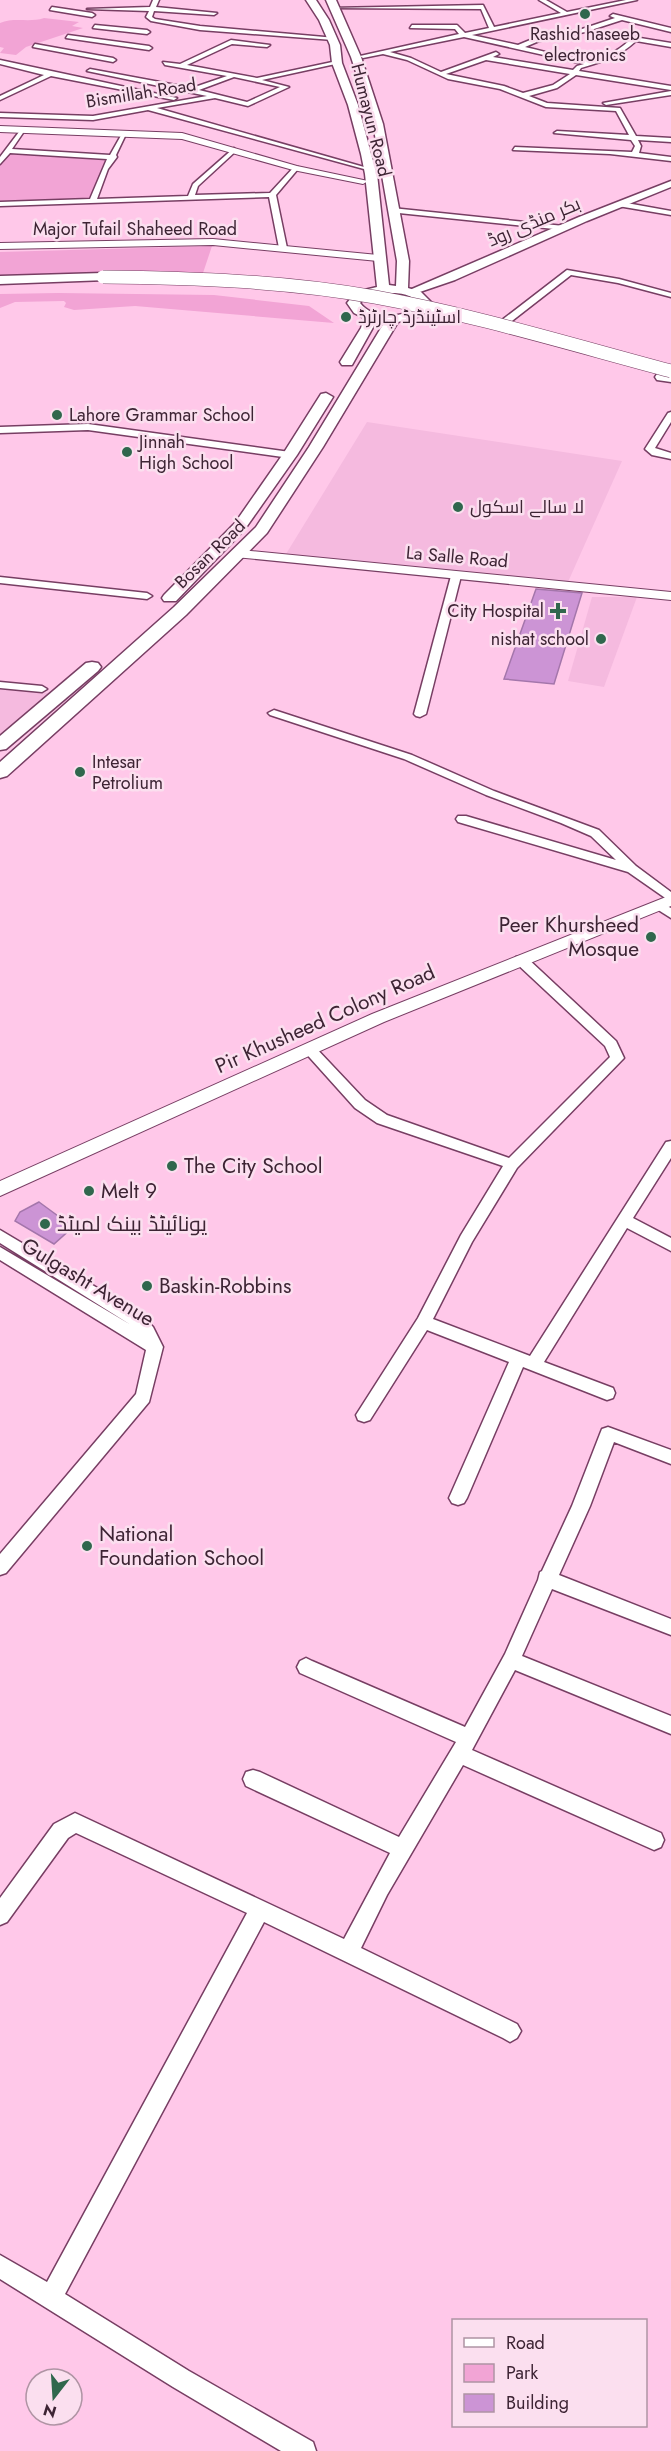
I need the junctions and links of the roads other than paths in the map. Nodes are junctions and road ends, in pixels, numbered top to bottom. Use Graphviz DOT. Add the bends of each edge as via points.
graph roads {
  1 [pos="61,0"];
  2 [pos="156,0"];
  3 [pos="311,0"];
  4 [pos="542,0"];
  5 [pos="634,0"];
  6 [pos="333,4"];
  7 [pos="152,9"];
  8 [pos="590,9"];
  9 [pos="214,13"];
  10 [pos="425,14"];
  11 [pos="487,14"];
  12 [pos="566,14"];
  13 [pos="622,18"];
  14 [pos="169,23"];
  15 [pos="95,27"];
  16 [pos="412,27"];
  17 [pos="492,29"];
  18 [pos="671,30"];
  19 [pos="586,31"];
  20 [pos="147,32"];
  21 [pos="463,35"];
  22 [pos="68,37"];
  23 [pos="333,38"];
  24 [pos="635,39"];
  25 [pos="124,44"];
  26 [pos="267,45"];
  27 [pos="35,46"];
  28 [pos="518,46"];
  29 [pos="149,48"];
  30 [pos="671,48"];
  31 [pos="383,52"];
  32 [pos="363,56"];
  33 [pos="486,58"];
  34 [pos="0,62"];
  35 [pos="165,63"];
  36 [pos="338,63"];
  37 [pos="594,64"];
  38 [pos="182,65"];
  39 [pos="576,72"];
  40 [pos="51,74"];
  41 [pos="440,74"];
  42 [pos="234,75"];
  43 [pos="255,79"];
  44 [pos="671,88"];
  45 [pos="192,90"];
  46 [pos="671,93"];
  47 [pos="524,95"];
  48 [pos="215,96"];
  49 [pos="0,98"];
  50 [pos="186,101"];
  51 [pos="145,107"];
  52 [pos="581,107"];
  53 [pos="0,114"];
  54 [pos="0,129"];
  55 [pos="22,130"];
  56 [pos="125,133"];
  57 [pos="557,133"];
  58 [pos="633,136"];
  59 [pos="671,140"];
  60 [pos="515,149"];
  61 [pos="234,150"];
  62 [pos="8,151"];
  63 [pos="366,154"];
  64 [pos="635,154"];
  65 [pos="114,156"];
  66 [pos="671,159"];
  67 [pos="0,162"];
  68 [pos="296,168"];
  69 [pos="362,168"];
  70 [pos="363,181"];
  71 [pos="671,184"];
  72 [pos="272,195"];
  73 [pos="191,197"];
  74 [pos="93,200"];
  75 [pos="0,204"];
  76 [pos="621,204"];
  77 [pos="392,210"];
  78 [pos="671,213"];
  79 [pos="564,228"];
  80 [pos="0,246"];
  81 [pos="283,248"];
  82 [pos="378,258"];
  83 [pos="103,279"];
  84 [pos="0,280"];
  85 [pos="0,285"];
  86 [pos="383,289"];
  87 [pos="406,291"];
  88 [pos="671,296"];
  89 [pos="371,316"];
  90 [pos="394,318"];
  91 [pos="505,322"];
  92 [pos="671,371"];
  93 [pos="671,378"];
  94 [pos="671,415"];
  95 [pos="0,430"];
  96 [pos="290,455"];
  97 [pos="671,456"];
  98 [pos="240,554"];
  99 [pos="456,576"];
  100 [pos="0,580"];
  101 [pos="147,596"];
  102 [pos="671,596"];
  103 [pos="0,685"];
  104 [pos="42,689"];
  105 [pos="274,713"];
  106 [pos="420,714"];
  107 [pos="0,745"];
  108 [pos="0,772"];
  109 [pos="462,819"];
  110 [pos="632,869"];
  111 [pos="668,904"];
  112 [pos="521,960"];
  113 [pos="309,1049"];
  114 [pos="671,1146"];
  115 [pos="512,1164"];
  116 [pos="0,1189"];
  117 [pos="624,1220"];
  118 [pos="0,1236"];
  119 [pos="671,1245"];
  120 [pos="0,1253"];
  121 [pos="424,1322"];
  122 [pos="155,1347"];
  123 [pos="526,1362"];
  124 [pos="607,1393"];
  125 [pos="364,1414"];
  126 [pos="669,1452"];
  127 [pos="458,1498"];
  128 [pos="0,1567"];
  129 [pos="546,1578"];
  130 [pos="671,1626"];
  131 [pos="511,1660"];
  132 [pos="306,1667"];
  133 [pos="671,1725"];
  134 [pos="464,1746"];
  135 [pos="253,1779"];
  136 [pos="654,1840"];
  137 [pos="404,1849"];
  138 [pos="260,1909"];
  139 [pos="0,1915"];
  140 [pos="348,1952"];
  141 [pos="510,2031"];
  142 [pos="0,2266"];
  143 [pos="51,2297"];
  144 [pos="304,2451"];
  1 -- 7 [label="street" via="51,9"];
  2 -- 7 [label="street"];
  3 -- 23 [label="main road, Humayun Road"];
  4 -- 12 [label="street"];
  5 -- 8 [label="street"];
  6 -- 11 [label="street" via="483,7"];
  6 -- 77 [label="main road, Humayun Road" via="378,124"];
  7 -- 9 [label="street"];
  7 -- 14 [label="street" via="150,19"];
  8 -- 12 [label="street"];
  8 -- 13 [label="street"];
  10 -- 11 [label="street"];
  11 -- 17 [label="street"];
  12 -- 17 [label="street"];
  13 -- 18 [label="street"];
  13 -- 19 [label="street"];
  14 -- 20 [label="street"];
  14 -- 23 [label="street"];
  15 -- 20 [label="street"];
  16 -- 21 [label="street" via="457,27"];
  17 -- 21 [label="street"];
  19 -- 24 [label="street"];
  19 -- 28 [label="street" via="547,36"];
  20 -- 25 [label="street"];
  21 -- 28 [label="street"];
  21 -- 31 [label="street"];
  22 -- 25 [label="street"];
  23 -- 36 [label="main road, Humayun Road"];
  24 -- 30 [label="street"];
  24 -- 37 [label="street"];
  25 -- 29 [label="street"];
  26 -- 38 [label="street" via="231,42"];
  27 -- 45 [label="street" via="113,60 90,71"];
  28 -- 33 [label="street"];
  28 -- 37 [label="street"];
  31 -- 32 [label="street"];
  31 -- 41 [label="street"];
  33 -- 39 [label="street"];
  33 -- 41 [label="street"];
  34 -- 40 [label="street"];
  35 -- 38 [label="street"];
  36 -- 43 [label="street"];
  36 -- 63 [label="main road, Humayun Road"];
  37 -- 39 [label="street" via="579,67"];
  38 -- 42 [label="street"];
  39 -- 44 [label="street"];
  39 -- 47 [label="street" via="546,90"];
  40 -- 49 [label="street"];
  40 -- 50 [label="street"];
  41 -- 47 [label="street"];
  42 -- 43 [label="street"];
  42 -- 45 [label="street"];
  43 -- 48 [label="street" via="286,87 248,104"];
  45 -- 48 [label="street"];
  46 -- 52 [label="street"];
  47 -- 52 [label="street" via="546,105"];
  48 -- 50 [label="street, Bismillah Road"];
  50 -- 51 [label="street, Bismillah Road"];
  51 -- 53 [label="street, Bismillah Road" via="93,118"];
  51 -- 69 [label="street"];
  52 -- 58 [label="street" via="618,109"];
  54 -- 55 [label="street"];
  55 -- 56 [label="street"];
  55 -- 62 [label="street"];
  56 -- 61 [label="street" via="182,136"];
  56 -- 65 [label="street"];
  57 -- 58 [label="street"];
  58 -- 59 [label="street"];
  58 -- 64 [label="street" via="638,146"];
  60 -- 64 [label="street"];
  61 -- 68 [label="street"];
  61 -- 73 [label="street" via="195,185"];
  62 -- 65 [label="street"];
  62 -- 67 [label="street"];
  63 -- 69 [label="main road"];
  63 -- 82 [label="main road, Humayun Road"];
  64 -- 66 [label="street"];
  65 -- 74 [label="street"];
  68 -- 70 [label="street"];
  68 -- 72 [label="street"];
  69 -- 70 [label="main road"];
  70 -- 82 [label="main road"];
  71 -- 76 [label="main road, بکر منڈی روڈ"];
  72 -- 73 [label="street"];
  72 -- 81 [label="street"];
  73 -- 74 [label="street"];
  74 -- 75 [label="street"];
  76 -- 78 [label="street"];
  76 -- 79 [label="main road, بکر منڈی روڈ"];
  77 -- 79 [label="street"];
  77 -- 87 [label="main road, Humayun Road"];
  79 -- 87 [label="main road, بکر منڈی روڈ" via="451,278"];
  80 -- 81 [label="street, Major Tufail Shaheed Road" via="202,242"];
  81 -- 82 [label="street, Major Tufail Shaheed Road"];
  82 -- 86 [label="main road, Humayun Road"];
  83 -- 84 [label="main road"];
  83 -- 85 [label="main road"];
  83 -- 92 [label="main road, bridge" via="233,281 373,296"];
  83 -- 93 [label="main road, bridge" via="231,285 373,303 472,323"];
  86 -- 87 [label="main road"];
  86 -- 89 [label="main road" via="367,292 353,303"];
  87 -- 90 [label="main road" via="422,298 425,306 417,313"];
  88 -- 91 [label="street" via="573,271"];
  89 -- 90 [label="main road"];
  89 -- 96 [label="main road, Bosan Road" via="368,328"];
  90 -- 98 [label="main road, Bosan Road" via="262,530"];
  94 -- 97 [label="street" via="650,449"];
  95 -- 96 [label="street" via="88,427"];
  96 -- 107 [label="main road, Bosan Road" via="228,540 157,611"];
  98 -- 99 [label="street, La Salle Road"];
  98 -- 108 [label="main road, Bosan Road"];
  99 -- 102 [label="street, La Salle Road"];
  99 -- 106 [label="street"];
  100 -- 101 [label="street"];
  103 -- 104 [label="street"];
  105 -- 110 [label="street" via="408,757 595,833"];
  109 -- 110 [label="street"];
  110 -- 111 [label="street"];
  111 -- 112 [label="street, Pir Khusheed Colony Road"];
  112 -- 113 [label="street, Pir Khusheed Colony Road"];
  112 -- 115 [label="street" via="611,1044 617,1058"];
  113 -- 115 [label="street" via="360,1104 382,1119"];
  113 -- 116 [label="street, Pir Khusheed Colony Road"];
  114 -- 117 [label="street"];
  115 -- 121 [label="street" via="466,1239"];
  117 -- 119 [label="street"];
  117 -- 123 [label="street"];
  118 -- 122 [label="street" via="135,1318"];
  120 -- 122 [label="street, Gulgasht Avenue"];
  121 -- 123 [label="street"];
  121 -- 125 [label="street"];
  122 -- 128 [label="street" via="143,1397"];
  123 -- 124 [label="street"];
  123 -- 127 [label="street"];
  126 -- 129 [label="street" via="608,1434 581,1506"];
  129 -- 130 [label="street"];
  129 -- 131 [label="street"];
  131 -- 133 [label="street"];
  131 -- 134 [label="street"];
  132 -- 134 [label="street"];
  134 -- 136 [label="street"];
  134 -- 137 [label="street"];
  135 -- 137 [label="street"];
  137 -- 140 [label="street"];
  138 -- 139 [label="street" via="75,1823 61,1831"];
  138 -- 140 [label="street"];
  138 -- 143 [label="street"];
  140 -- 141 [label="street"];
  142 -- 143 [label="street"];
  143 -- 144 [label="street"];
}
